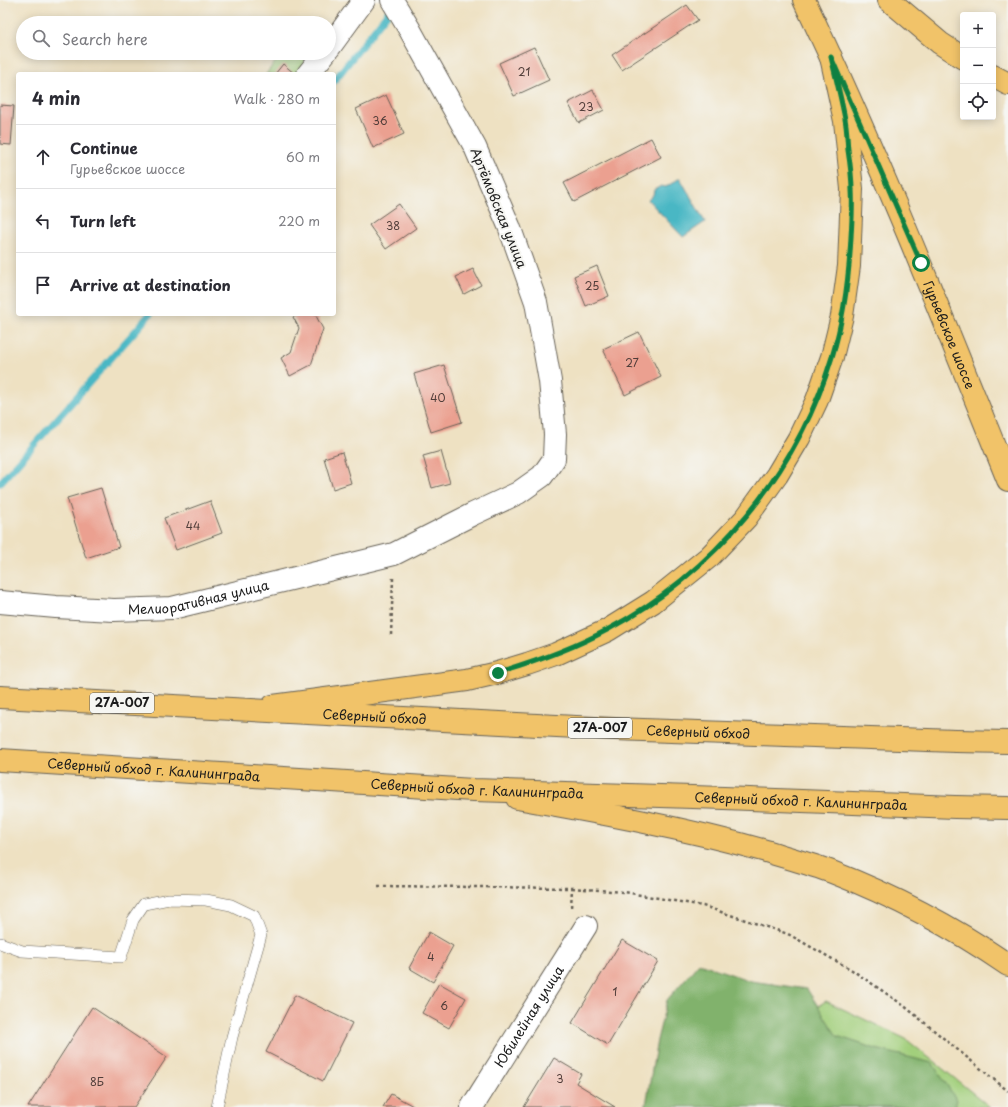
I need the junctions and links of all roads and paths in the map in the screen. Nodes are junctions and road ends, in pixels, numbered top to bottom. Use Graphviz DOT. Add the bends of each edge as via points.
graph roads {
  1 [pos="364,0"];
  2 [pos="392,0"];
  3 [pos="804,0"];
  4 [pos="889,0"];
  5 [pos="336,38"];
  6 [pos="960,56"];
  7 [pos="831,57"];
  8 [pos="319,60"];
  9 [pos="310,72"];
  10 [pos="996,78"];
  11 [pos="1008,84"];
  12 [pos="1008,480"];
  13 [pos="394,554"];
  14 [pos="0,602"];
  15 [pos="391,635"];
  16 [pos="0,697"];
  17 [pos="245,710"];
  18 [pos="1008,742"];
  19 [pos="0,760"];
  20 [pos="473,790"];
  21 [pos="1008,808"];
  22 [pos="378,886"];
  23 [pos="572,888"];
  24 [pos="571,910"];
  25 [pos="586,926"];
  26 [pos="0,943"];
  27 [pos="1008,965"];
  28 [pos="1008,1091"];
  29 [pos="217,1107"];
  30 [pos="472,1107"];
  1 -- 5 [label="street"];
  2 -- 13 [label="street, Артёмовская улица" via="475,147 509,226 536,302 550,381 555,434 554,459 542,476 518,493"];
  3 -- 7 [label="main road"];
  4 -- 6 [label="main road" via="940,43"];
  7 -- 12 [label="main road, Гурьевское шоссе" via="921,263"];
  7 -- 17 [label="main road" via="846,120 852,189 850,266 842,316 832,357 817,400 799,438 777,475 746,518 709,557 653,602 608,630 556,654 467,680"];
  8 -- 9 [label="street"];
  10 -- 11 [label="main road"];
  13 -- 14 [label="street, Мелиоративная улица" via="172,608 114,610"];
  13 -- 15 [label="path"];
  16 -- 17 [label="main road, 27А-007"];
  17 -- 18 [label="main road, Северный обход / 27А-007" via="614,729"];
  19 -- 20 [label="main road, Северный обход г. Калининграда"];
  20 -- 21 [label="main road, Северный обход г. Калининграда"];
  20 -- 27 [label="main road" via="682,830 738,843 831,871 934,919"];
  22 -- 23 [label="path"];
  23 -- 24 [label="path"];
  23 -- 28 [label="path" via="624,892 703,906 788,934 852,970 902,1006"];
  25 -- 30 [label="street, Юбилейная улица"];
  26 -- 29 [label="lane" via="22,951 121,957 133,920 144,904 169,899 206,900 231,905 254,916 261,936 232,1037"];
}
